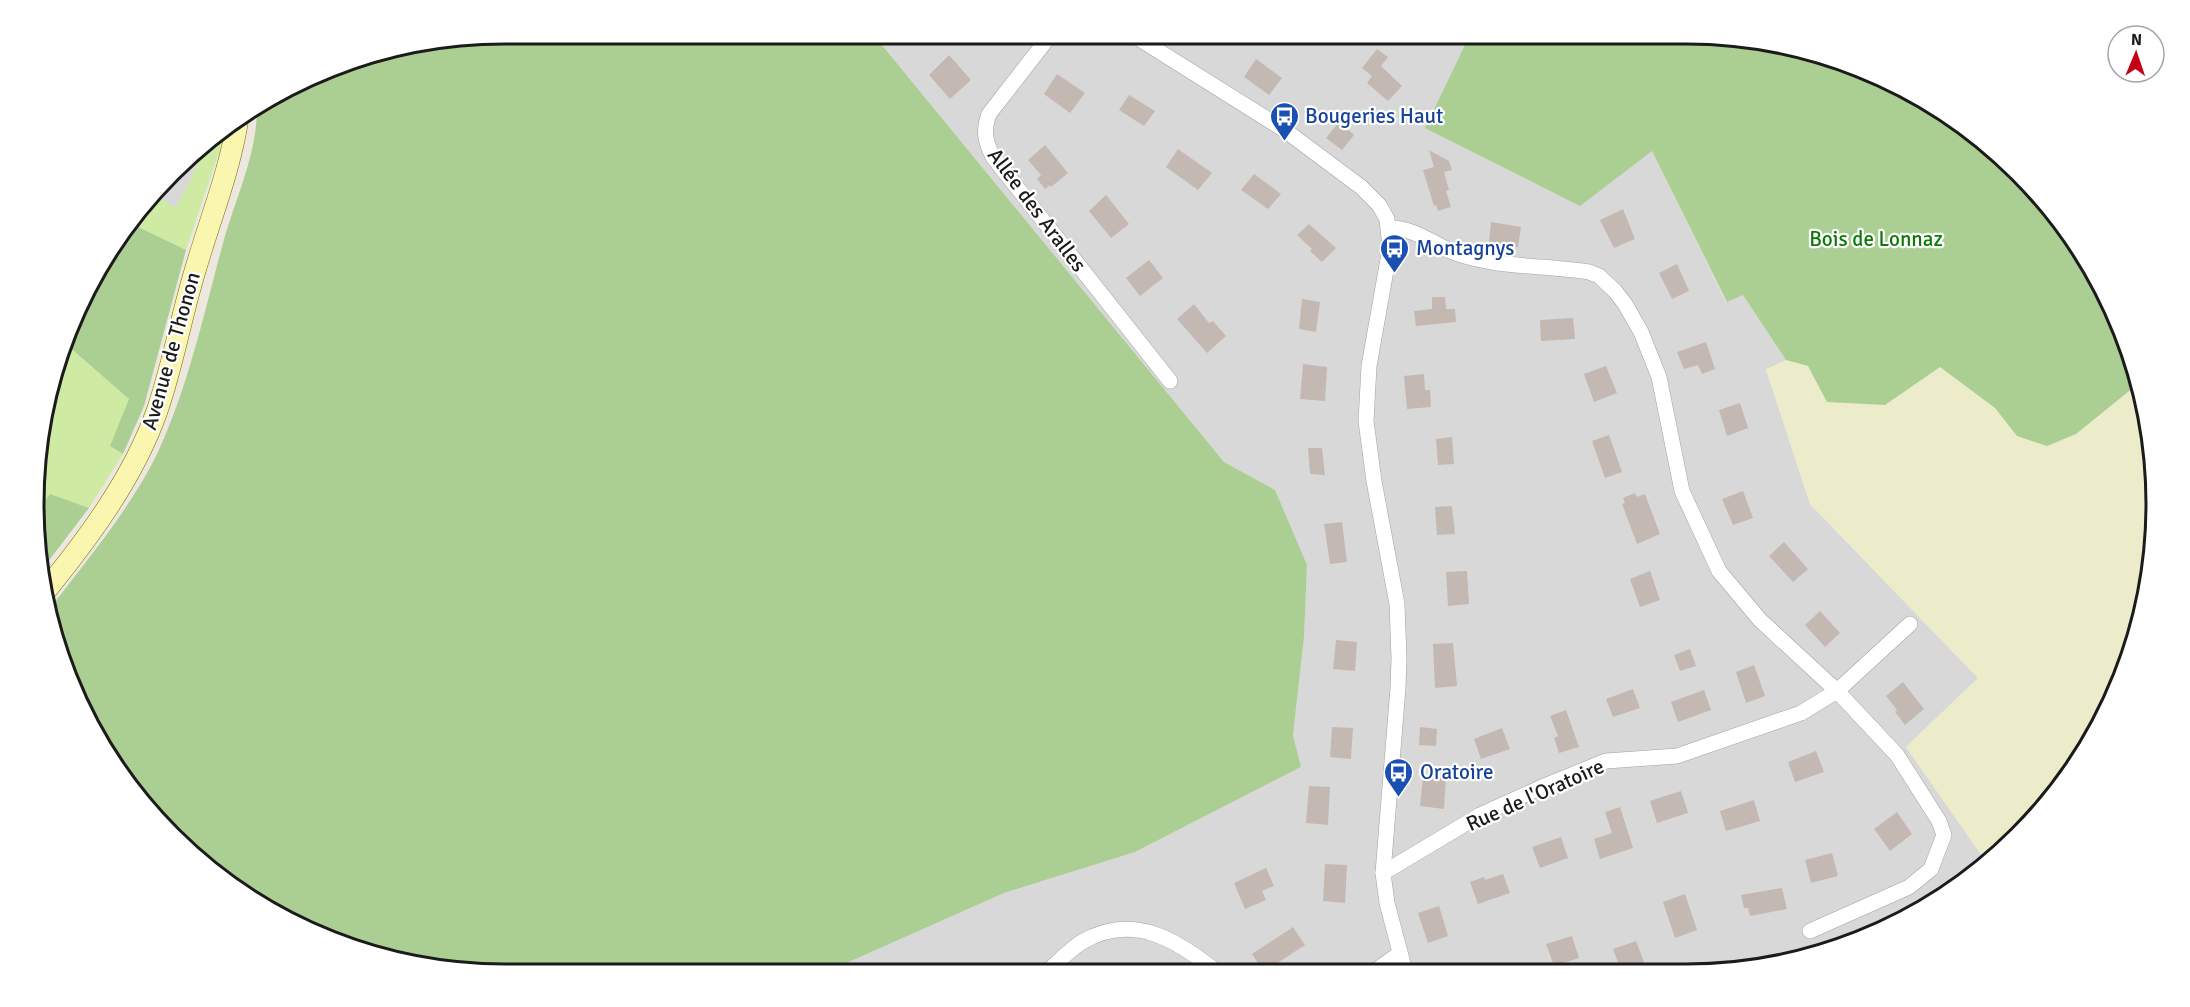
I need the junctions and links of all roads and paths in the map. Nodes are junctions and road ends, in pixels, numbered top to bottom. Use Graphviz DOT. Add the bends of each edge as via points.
graph roads {
  1 [pos="1043,44"];
  2 [pos="1148,44"];
  3 [pos="236,130"];
  4 [pos="1389,228"];
  5 [pos="1170,381"];
  6 [pos="50,584"];
  7 [pos="1910,624"];
  8 [pos="1837,691"];
  9 [pos="1383,873"];
  10 [pos="1810,931"];
  11 [pos="1400,953"];
  12 [pos="1056,964"];
  13 [pos="1206,964"];
  14 [pos="1385,964"];
  15 [pos="1403,964"];
  1 -- 5 [label="street, Allée des Aralles" via="989,114 986,144"];
  2 -- 4 [label="street" via="1286,130 1374,198"];
  3 -- 6 [label="main road, Avenue de Thonon" via="227,174 146,437 96,524"];
  4 -- 8 [label="street" via="1400,227 1458,254 1484,260 1588,272 1599,276 1615,291 1641,332 1659,377 1682,491 1719,571 1760,620"];
  4 -- 9 [label="street" via="1388,266 1370,366 1366,414 1395,593 1399,658"];
  7 -- 8 [label="street, Rue de l'Oratoire"];
  8 -- 9 [label="street, Rue de l'Oratoire" via="1801,713 1688,753 1606,761 1480,815"];
  8 -- 10 [label="street" via="1897,755 1944,835 1931,869 1909,887"];
  9 -- 11 [label="street"];
  11 -- 14 [label="street"];
  11 -- 15 [label="street"];
  12 -- 13 [label="street" via="1082,942 1123,929 1152,932"];
}
